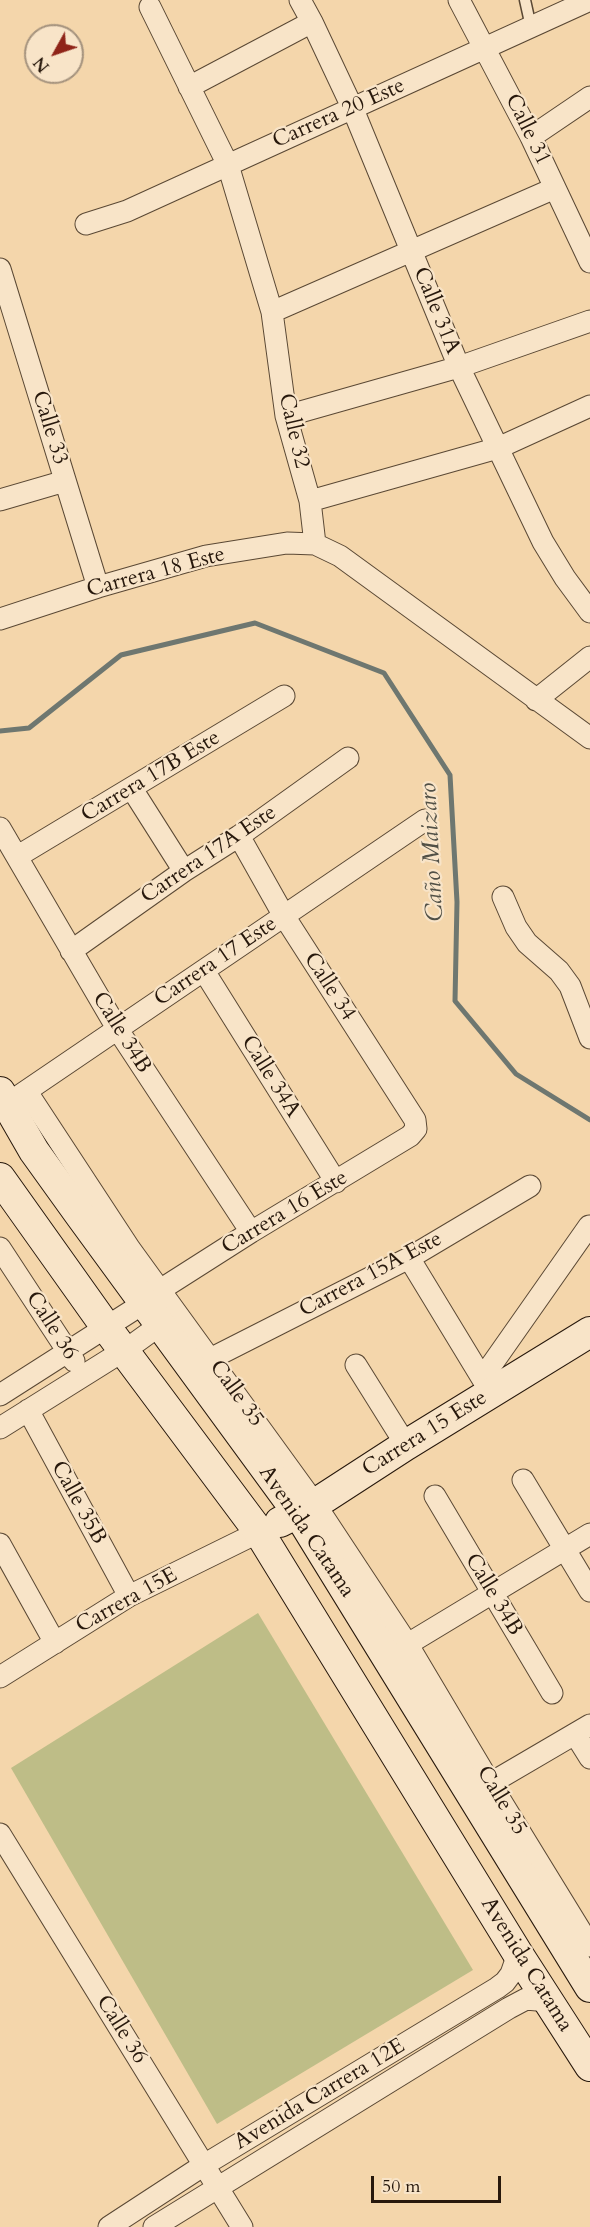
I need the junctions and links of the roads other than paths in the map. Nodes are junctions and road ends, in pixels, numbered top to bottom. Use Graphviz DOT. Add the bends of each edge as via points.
graph roads {
  1 [pos="300,0"];
  2 [pos="459,0"];
  3 [pos="525,0"];
  4 [pos="590,0"];
  5 [pos="150,7"];
  6 [pos="312,22"];
  7 [pos="531,27"];
  8 [pos="486,49"];
  9 [pos="189,87"];
  10 [pos="590,97"];
  11 [pos="352,107"];
  12 [pos="531,136"];
  13 [pos="228,165"];
  14 [pos="555,188"];
  15 [pos="86,224"];
  16 [pos="583,227"];
  17 [pos="411,249"];
  18 [pos="590,262"];
  19 [pos="0,268"];
  20 [pos="272,312"];
  21 [pos="590,321"];
  22 [pos="459,367"];
  23 [pos="590,406"];
  24 [pos="286,416"];
  25 [pos="498,448"];
  26 [pos="65,481"];
  27 [pos="0,500"];
  28 [pos="309,501"];
  29 [pos="315,544"];
  30 [pos="98,587"];
  31 [pos="590,612"];
  32 [pos="0,619"];
  33 [pos="590,657"];
  34 [pos="284,696"];
  35 [pos="536,700"];
  36 [pos="590,738"];
  37 [pos="348,758"];
  38 [pos="132,789"];
  39 [pos="425,820"];
  40 [pos="0,828"];
  41 [pos="239,836"];
  42 [pos="18,856"];
  43 [pos="184,871"];
  44 [pos="503,897"];
  45 [pos="284,916"];
  46 [pos="70,951"];
  47 [pos="204,971"];
  48 [pos="118,1030"];
  49 [pos="590,1036"];
  50 [pos="12,1096"];
  51 [pos="410,1136"];
  52 [pos="0,1178"];
  53 [pos="336,1182"];
  54 [pos="530,1186"];
  55 [pos="589,1226"];
  56 [pos="251,1232"];
  57 [pos="0,1248"];
  58 [pos="409,1258"];
  59 [pos="155,1306"];
  60 [pos="590,1332"];
  61 [pos="114,1339"];
  62 [pos="67,1351"];
  63 [pos="210,1359"];
  64 [pos="356,1365"];
  65 [pos="83,1374"];
  66 [pos="487,1385"];
  67 [pos="0,1395"];
  68 [pos="28,1410"];
  69 [pos="0,1428"];
  70 [pos="406,1445"];
  71 [pos="523,1480"];
  72 [pos="435,1496"];
  73 [pos="306,1509"];
  74 [pos="259,1532"];
  75 [pos="590,1534"];
  76 [pos="0,1544"];
  77 [pos="564,1550"];
  78 [pos="590,1591"];
  79 [pos="492,1594"];
  80 [pos="129,1596"];
  81 [pos="55,1643"];
  82 [pos="398,1650"];
  83 [pos="0,1677"];
  84 [pos="552,1693"];
  85 [pos="582,1729"];
  86 [pos="590,1758"];
  87 [pos="480,1789"];
  88 [pos="0,1834"];
  89 [pos="590,1946"];
  90 [pos="518,1954"];
  91 [pos="590,1986"];
  92 [pos="548,2001"];
  93 [pos="590,2066"];
  94 [pos="204,2165"];
  95 [pos="217,2187"];
  96 [pos="139,2209"];
  97 [pos="109,2227"];
  98 [pos="152,2227"];
  99 [pos="242,2227"];
  1 -- 6 [label="street, Calle 31A"];
  2 -- 8 [label="street, Calle 31"];
  3 -- 7 [label="lane"];
  4 -- 7 [label="street, Carrera 20 Este"];
  5 -- 9 [label="street, Calle 32"];
  6 -- 9 [label="street"];
  6 -- 11 [label="street, Calle 31A"];
  7 -- 8 [label="street, Carrera 20 Este"];
  8 -- 11 [label="street, Carrera 20 Este"];
  8 -- 12 [label="street, Calle 31"];
  9 -- 13 [label="street, Calle 32"];
  10 -- 12 [label="street"];
  11 -- 13 [label="street, Carrera 20 Este"];
  11 -- 17 [label="street, Calle 31A"];
  12 -- 14 [label="street, Calle 31"];
  13 -- 15 [label="street, Carrera 20 Este" via="127,211"];
  13 -- 20 [label="street, Calle 32"];
  14 -- 16 [label="street, Calle 31"];
  14 -- 17 [label="street"];
  16 -- 18 [label="street, Calle 31"];
  17 -- 20 [label="street"];
  17 -- 22 [label="street, Calle 31A"];
  19 -- 26 [label="street, Calle 33"];
  20 -- 24 [label="street, Calle 32"];
  21 -- 22 [label="street"];
  22 -- 24 [label="street"];
  22 -- 25 [label="street, Calle 31A"];
  23 -- 25 [label="street"];
  24 -- 28 [label="street, Calle 32"];
  25 -- 28 [label="street"];
  25 -- 31 [label="street, Calle 31A" via="543,542"];
  26 -- 27 [label="street"];
  26 -- 30 [label="street, Calle 33"];
  28 -- 29 [label="street, Calle 32"];
  29 -- 30 [label="street, Carrera 18 Este" via="287,543 206,555"];
  29 -- 35 [label="street" via="340,556"];
  30 -- 32 [label="street, Carrera 18 Este"];
  33 -- 35 [label="street"];
  34 -- 38 [label="street, Carrera 17B Este"];
  35 -- 36 [label="street"];
  37 -- 41 [label="street, Carrera 17A Este"];
  38 -- 42 [label="street, Carrera 17B Este"];
  38 -- 43 [label="street"];
  39 -- 45 [label="street, Carrera 17 Este"];
  40 -- 42 [label="street, Calle 34B"];
  41 -- 43 [label="street, Carrera 17A Este"];
  41 -- 45 [label="street, Calle 34"];
  42 -- 46 [label="street, Calle 34B"];
  43 -- 46 [label="street, Carrera 17A Este"];
  44 -- 49 [label="street" via="527,943 570,986"];
  45 -- 47 [label="street, Carrera 17 Este"];
  45 -- 51 [label="street, Calle 34" via="415,1120 416,1129"];
  46 -- 48 [label="street, Calle 34B"];
  47 -- 48 [label="street, Carrera 17 Este"];
  47 -- 53 [label="street, Calle 34A"];
  48 -- 50 [label="street, Carrera 17 Este"];
  48 -- 56 [label="street, Calle 34B"];
  50 -- 59 [label="main road, Avenida Catama" via="34,1150"];
  51 -- 53 [label="street, Carrera 16 Este"];
  52 -- 61 [label="main road, Avenida Catama"];
  53 -- 56 [label="street, Carrera 16 Este"];
  54 -- 58 [label="street, Carrera 15A Este"];
  55 -- 66 [label="street"];
  56 -- 59 [label="street, Carrera 16 Este"];
  57 -- 62 [label="street, Calle 36"];
  58 -- 63 [label="street, Carrera 15A Este"];
  58 -- 66 [label="street"];
  59 -- 61 [label="street, Carrera 16 Este"];
  59 -- 61 [label="street, Carrera 16 Este"];
  59 -- 63 [label="street, Calle 35"];
  59 -- 73 [label="main road, Avenida Catama"];
  60 -- 66 [label="main road, Carrera 15 Este"];
  61 -- 62 [label="street, Carrera 16 Este"];
  61 -- 65 [label="street, Carrera 16 Este"];
  61 -- 74 [label="main road, Avenida Catama"];
  62 -- 65 [label="street, Calle 36"];
  62 -- 67 [label="street, Carrera 16 Este"];
  63 -- 73 [label="street, Calle 35"];
  64 -- 70 [label="street"];
  65 -- 68 [label="street, Carrera 16 Este"];
  66 -- 70 [label="main road, Carrera 15 Este"];
  68 -- 69 [label="street, Carrera 16 Este"];
  68 -- 80 [label="street, Calle 35B"];
  70 -- 73 [label="main road, Carrera 15 Este"];
  71 -- 77 [label="street"];
  72 -- 79 [label="street, Calle 34B"];
  73 -- 74 [label="main road, Carrera 15 Este"];
  73 -- 82 [label="main road, Avenida Catama"];
  74 -- 80 [label="street, Carrera 15E"];
  74 -- 90 [label="main road, Avenida Catama"];
  75 -- 77 [label="street"];
  76 -- 81 [label="street"];
  77 -- 78 [label="street"];
  77 -- 79 [label="street"];
  79 -- 82 [label="street"];
  79 -- 84 [label="street, Calle 34B"];
  80 -- 81 [label="street, Carrera 15E"];
  81 -- 83 [label="street, Carrera 15E"];
  82 -- 87 [label="main road, Avenida Catama"];
  85 -- 86 [label="street"];
  85 -- 87 [label="street"];
  87 -- 89 [label="street, Calle 35"];
  87 -- 91 [label="main road, Avenida Catama"];
  88 -- 94 [label="street, Calle 36"];
  90 -- 92 [label="main road, Avenida Catama"];
  90 -- 94 [label="street, Avenida Carrera 12E" via="505,1983"];
  92 -- 93 [label="main road, Avenida Catama"];
  92 -- 95 [label="street, Avenida Carrera 12E" via="526,1999 509,2008"];
  94 -- 95 [label="street, Calle 36"];
  94 -- 96 [label="street, Avenida Carrera 12E"];
  95 -- 98 [label="street, Avenida Carrera 12E"];
  95 -- 99 [label="street, Calle 36"];
  96 -- 97 [label="street, Avenida Carrera 12E"];
  96 -- 98 [label="street"];
}
